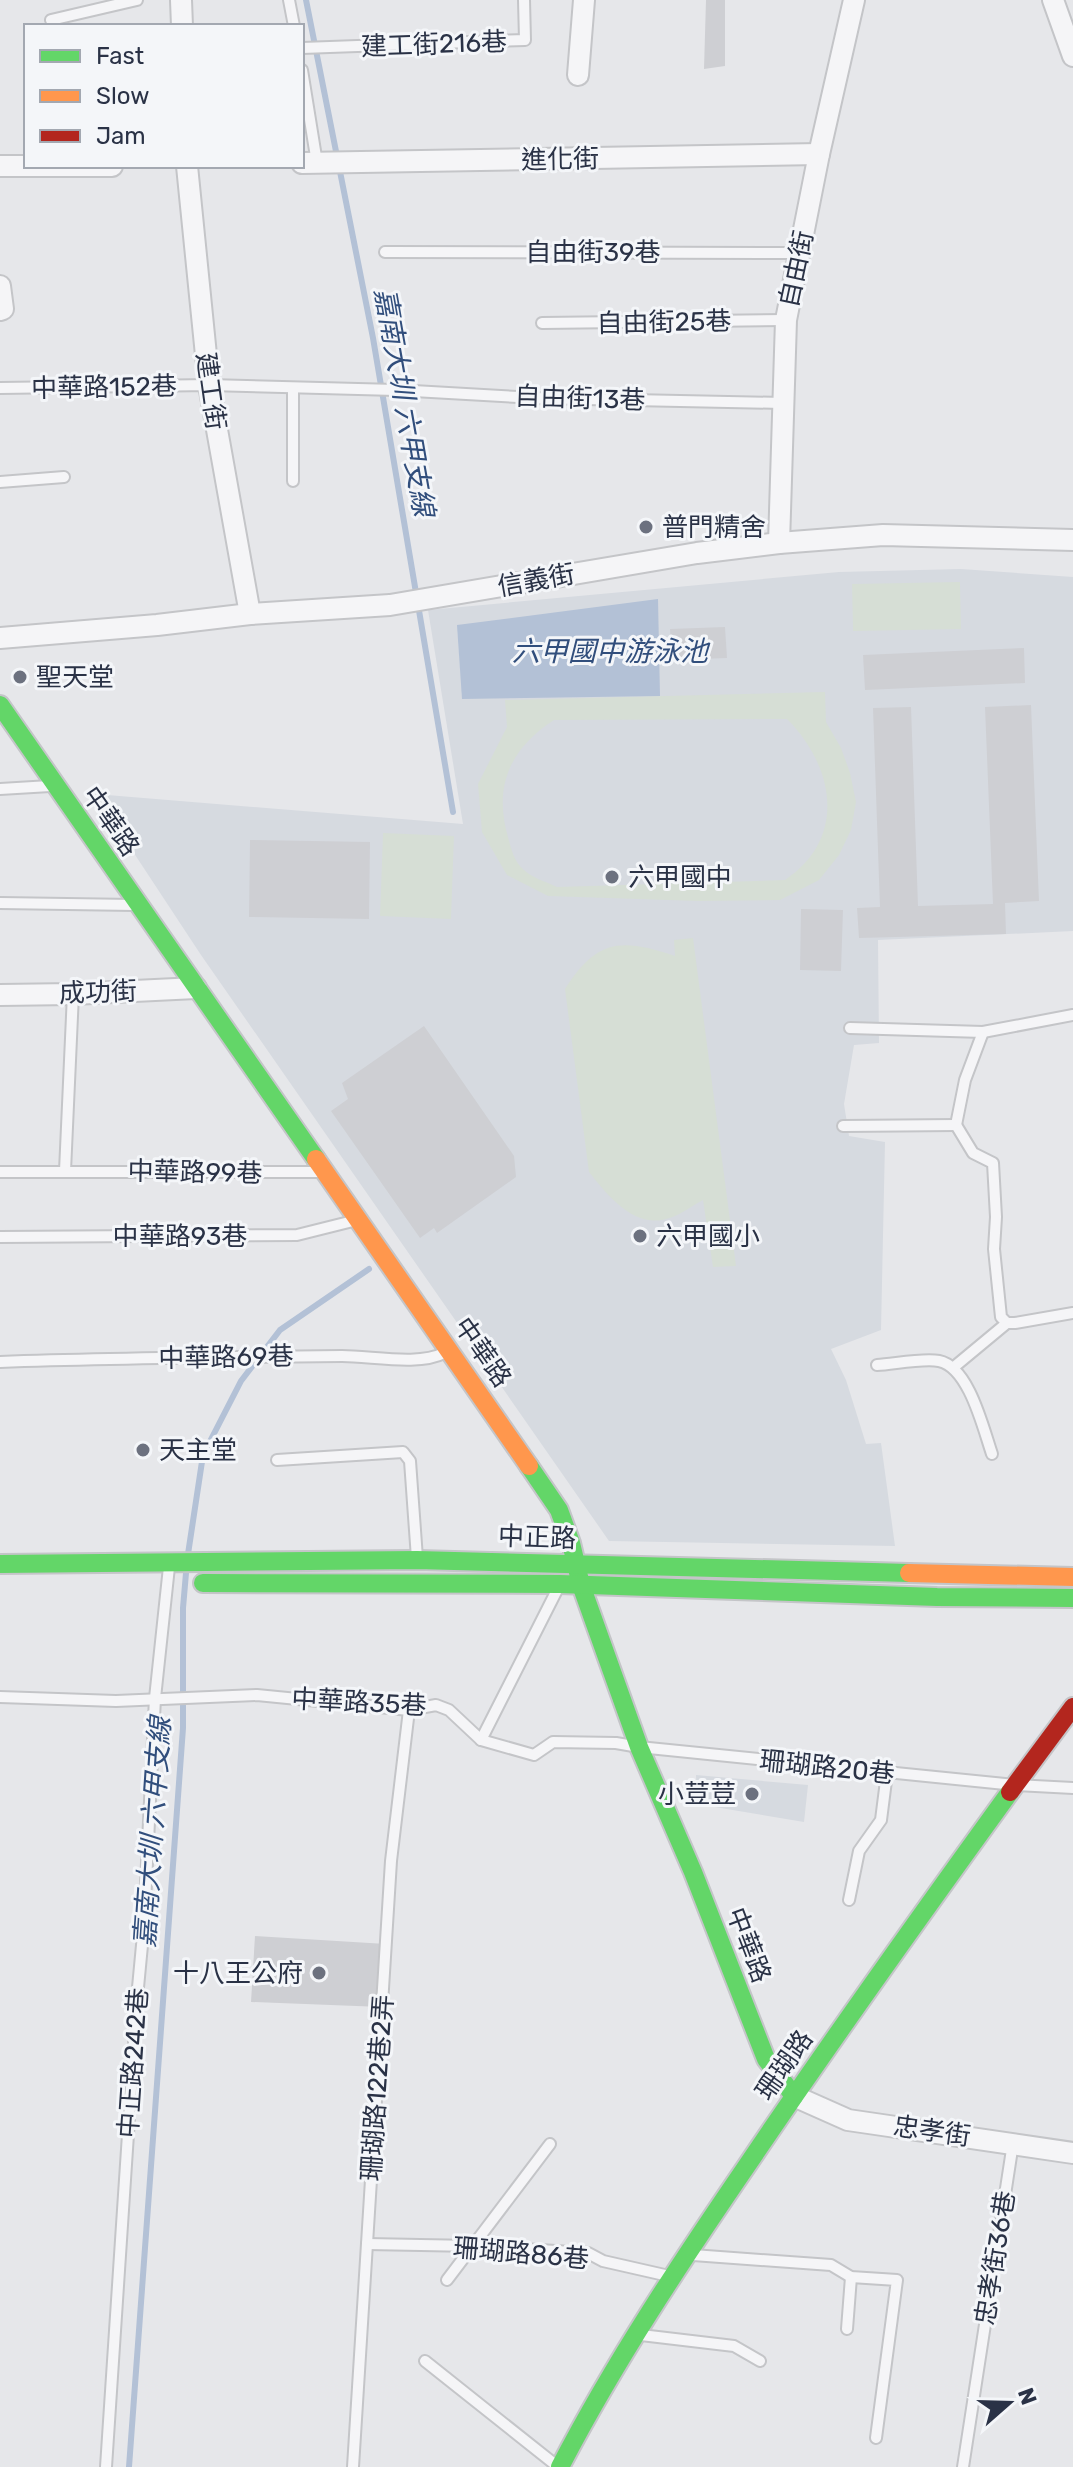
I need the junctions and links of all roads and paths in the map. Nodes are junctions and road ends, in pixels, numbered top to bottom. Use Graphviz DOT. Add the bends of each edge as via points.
graph roads {
  1 [pos="137,0"];
  2 [pos="181,0"];
  3 [pos="289,0"];
  4 [pos="524,0"];
  5 [pos="584,0"];
  6 [pos="854,0"];
  7 [pos="1061,9"];
  8 [pos="51,20"];
  9 [pos="182,24"];
  10 [pos="294,24"];
  11 [pos="1071,45"];
  12 [pos="306,48"];
  13 [pos="578,75"];
  14 [pos="304,78"];
  15 [pos="819,154"];
  16 [pos="325,163"];
  17 [pos="0,166"];
  18 [pos="24,166"];
  19 [pos="187,168"];
  20 [pos="385,252"];
  21 [pos="800,253"];
  22 [pos="0,286"];
  23 [pos="0,310"];
  24 [pos="786,320"];
  25 [pos="542,323"];
  26 [pos="209,385"];
  27 [pos="0,388"];
  28 [pos="293,388"];
  29 [pos="782,403"];
  30 [pos="64,477"];
  31 [pos="293,481"];
  32 [pos="0,482"];
  33 [pos="1073,540"];
  34 [pos="779,543"];
  35 [pos="250,614"];
  36 [pos="0,638"];
  37 [pos="0,705"];
  38 [pos="55,786"];
  39 [pos="0,789"];
  40 [pos="0,903"];
  41 [pos="138,905"];
  42 [pos="196,988"];
  43 [pos="73,994"];
  44 [pos="0,995"];
  45 [pos="1073,1015"];
  46 [pos="850,1028"];
  47 [pos="983,1032"];
  48 [pos="956,1125"];
  49 [pos="843,1126"];
  50 [pos="65,1171"];
  51 [pos="326,1171"];
  52 [pos="0,1172"];
  53 [pos="358,1219"];
  54 [pos="0,1237"];
  55 [pos="1073,1313"];
  56 [pos="1007,1323"];
  57 [pos="450,1350"];
  58 [pos="0,1362"];
  59 [pos="877,1365"];
  60 [pos="954,1367"];
  61 [pos="992,1454"];
  62 [pos="277,1460"];
  63 [pos="417,1560"];
  64 [pos="169,1563"];
  65 [pos="0,1564"];
  66 [pos="575,1564"];
  67 [pos="1073,1577"];
  68 [pos="160,1583"];
  69 [pos="560,1584"];
  70 [pos="581,1585"];
  71 [pos="1073,1598"];
  72 [pos="0,1697"];
  73 [pos="155,1698"];
  74 [pos="1073,1707"];
  75 [pos="409,1710"];
  76 [pos="481,1740"];
  77 [pos="639,1747"];
  78 [pos="887,1773"];
  79 [pos="1015,1785"];
  80 [pos="1073,1788"];
  81 [pos="849,1900"];
  82 [pos="794,2096"];
  83 [pos="1013,2143"];
  84 [pos="550,2144"];
  85 [pos="1073,2153"];
  86 [pos="367,2244"];
  87 [pos="474,2246"];
  88 [pos="687,2254"];
  89 [pos="673,2277"];
  90 [pos="851,2277"];
  91 [pos="447,2280"];
  92 [pos="847,2329"];
  93 [pos="635,2334"];
  94 [pos="425,2361"];
  95 [pos="760,2361"];
  96 [pos="876,2438"];
  97 [pos="106,2467"];
  98 [pos="353,2467"];
  99 [pos="559,2467"];
  100 [pos="963,2467"];
  1 -- 8 [label="lane"];
  2 -- 9 [label="street"];
  3 -- 10 [label="lane"];
  4 -- 12 [label="lane, 建工街216巷" via="525,40"];
  5 -- 13 [label="street"];
  6 -- 15 [label="street, 自由街"];
  7 -- 11 [label="street"];
  14 -- 16 [label="lane"];
  15 -- 16 [label="street, 進化街"];
  15 -- 21 [label="street, 自由街"];
  17 -- 18 [label="street"];
  19 -- 26 [label="street, 建工街"];
  20 -- 21 [label="lane, 自由街39巷"];
  21 -- 24 [label="street, 自由街"];
  22 -- 23 [label="street"];
  24 -- 25 [label="lane, 自由街25巷"];
  24 -- 29 [label="street, 自由街"];
  26 -- 27 [label="lane, 中華路152巷"];
  26 -- 28 [label="lane, 中華路152巷"];
  26 -- 35 [label="street, 建工街"];
  28 -- 29 [label="lane, 自由街13巷"];
  28 -- 31 [label="lane"];
  29 -- 34 [label="street, 自由街"];
  30 -- 32 [label="lane"];
  33 -- 34 [label="street, 信義街" via="883,535"];
  34 -- 35 [label="street, 信義街" via="390,605"];
  35 -- 36 [label="street, 信義街"];
  37 -- 38 [label="street, 中華路"];
  38 -- 39 [label="lane"];
  38 -- 41 [label="street, 中華路"];
  40 -- 41 [label="lane"];
  41 -- 42 [label="street, 中華路"];
  42 -- 43 [label="street, 成功街"];
  42 -- 51 [label="street, 中華路"];
  43 -- 44 [label="street, 成功街"];
  43 -- 50 [label="lane"];
  45 -- 47 [label="lane"];
  46 -- 47 [label="lane"];
  47 -- 48 [label="lane"];
  48 -- 49 [label="lane"];
  48 -- 56 [label="lane" via="973,1153 993,1163 994,1249 1001,1317"];
  50 -- 51 [label="lane, 中華路99巷"];
  50 -- 52 [label="lane, 中華路99巷"];
  51 -- 53 [label="street, 中華路"];
  53 -- 54 [label="lane, 中華路93巷" via="297,1235"];
  53 -- 57 [label="street, 中華路"];
  55 -- 56 [label="lane"];
  56 -- 60 [label="lane"];
  57 -- 58 [label="lane, 中華路69巷" via="432,1359"];
  57 -- 66 [label="street, 中華路" via="559,1510"];
  59 -- 60 [label="lane" via="938,1360"];
  60 -- 61 [label="lane"];
  62 -- 63 [label="lane" via="403,1452 410,1461"];
  63 -- 64 [label="street, 中正路"];
  63 -- 66 [label="street, 中正路"];
  64 -- 65 [label="street, 中正路"];
  64 -- 68 [label="lane, 中正路242巷"];
  66 -- 67 [label="street, 中正路"];
  66 -- 70 [label="street, 中華路"];
  68 -- 69 [label="street, 中正路"];
  68 -- 73 [label="lane, 中正路242巷"];
  69 -- 70 [label="street, 中正路"];
  69 -- 76 [label="lane"];
  70 -- 71 [label="street, 中正路"];
  70 -- 77 [label="street, 中華路"];
  72 -- 73 [label="lane, 中華路35巷"];
  73 -- 75 [label="lane, 中華路35巷" via="257,1695"];
  73 -- 97 [label="lane, 中正路242巷"];
  74 -- 79 [label="street, 珊瑚路"];
  75 -- 76 [label="lane, 中華路35巷" via="436,1705 449,1710"];
  75 -- 86 [label="lane, 珊瑚路122巷2弄" via="391,1861"];
  76 -- 77 [label="lane, 中華路35巷" via="534,1755 553,1742"];
  77 -- 78 [label="lane, 珊瑚路20巷"];
  77 -- 82 [label="street, 中華路" via="766,2059"];
  78 -- 79 [label="lane, 珊瑚路20巷"];
  78 -- 81 [label="lane" via="881,1820 859,1851"];
  79 -- 80 [label="lane, 珊瑚路20巷"];
  79 -- 82 [label="street, 珊瑚路"];
  82 -- 83 [label="street, 忠孝街" via="848,2120"];
  82 -- 88 [label="street, 珊瑚路"];
  83 -- 85 [label="street, 忠孝街"];
  83 -- 100 [label="lane, 忠孝街36巷"];
  84 -- 87 [label="lane"];
  86 -- 87 [label="lane, 珊瑚路86巷"];
  86 -- 98 [label="lane, 珊瑚路122巷2弄"];
  87 -- 89 [label="lane, 珊瑚路86巷" via="588,2253"];
  87 -- 91 [label="lane"];
  88 -- 89 [label="street, 珊瑚路"];
  88 -- 90 [label="lane" via="831,2265"];
  89 -- 93 [label="street, 珊瑚路"];
  90 -- 92 [label="lane"];
  90 -- 96 [label="lane" via="897,2280"];
  93 -- 95 [label="lane" via="734,2346"];
  93 -- 99 [label="street, 珊瑚路"];
  94 -- 99 [label="lane"];
}
